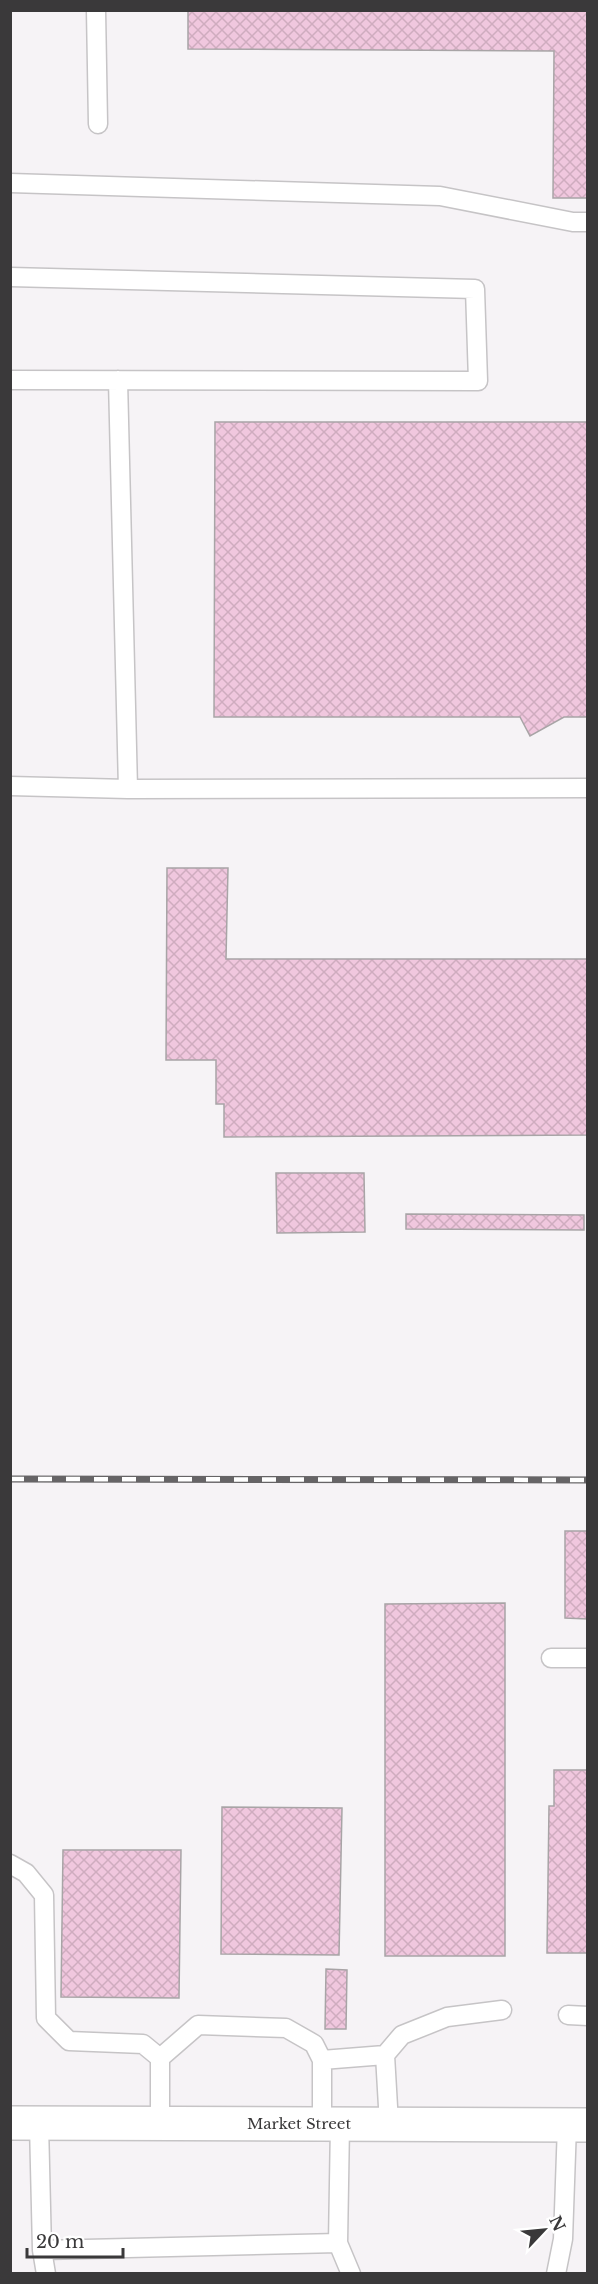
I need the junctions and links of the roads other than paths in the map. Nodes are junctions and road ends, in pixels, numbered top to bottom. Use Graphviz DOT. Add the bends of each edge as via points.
graph roads {
  1 [pos="96,10"];
  2 [pos="98,124"];
  3 [pos="10,183"];
  4 [pos="588,222"];
  5 [pos="10,277"];
  6 [pos="10,380"];
  7 [pos="118,380"];
  8 [pos="10,786"];
  9 [pos="588,788"];
  10 [pos="129,789"];
  11 [pos="551,1658"];
  12 [pos="588,1658"];
  13 [pos="10,1864"];
  14 [pos="502,2010"];
  15 [pos="568,2015"];
  16 [pos="588,2016"];
  17 [pos="385,2055"];
  18 [pos="160,2058"];
  19 [pos="322,2060"];
  20 [pos="25,2123"];
  21 [pos="160,2124"];
  22 [pos="331,2124"];
  23 [pos="389,2124"];
  24 [pos="577,2125"];
  25 [pos="338,2243"];
  26 [pos="42,2250"];
  27 [pos="46,2274"];
  28 [pos="351,2274"];
  29 [pos="556,2274"];
  1 -- 2 [label="lane"];
  3 -- 4 [label="lane" via="440,196"];
  5 -- 7 [label="lane" via="475,289 478,381"];
  6 -- 7 [label="lane"];
  7 -- 10 [label="lane"];
  8 -- 10 [label="lane"];
  9 -- 10 [label="lane"];
  11 -- 12 [label="lane"];
  13 -- 18 [label="lane" via="26,1873 44,1895 46,2018 69,2041 143,2044"];
  14 -- 17 [label="lane" via="447,2017 402,2035"];
  15 -- 16 [label="lane"];
  17 -- 19 [label="lane"];
  17 -- 23 [label="lane"];
  18 -- 19 [label="lane" via="198,2025 286,2028 314,2043"];
  18 -- 21 [label="lane"];
  19 -- 22 [label="lane"];
  20 -- 21 [label="street, Market Street"];
  20 -- 26 [label="lane"];
  21 -- 22 [label="street, Market Street"];
  22 -- 23 [label="street, Market Street"];
  22 -- 25 [label="lane"];
  23 -- 24 [label="street, Market Street"];
  24 -- 29 [label="lane"];
  25 -- 26 [label="lane"];
  25 -- 28 [label="lane"];
  26 -- 27 [label="lane"];
}
